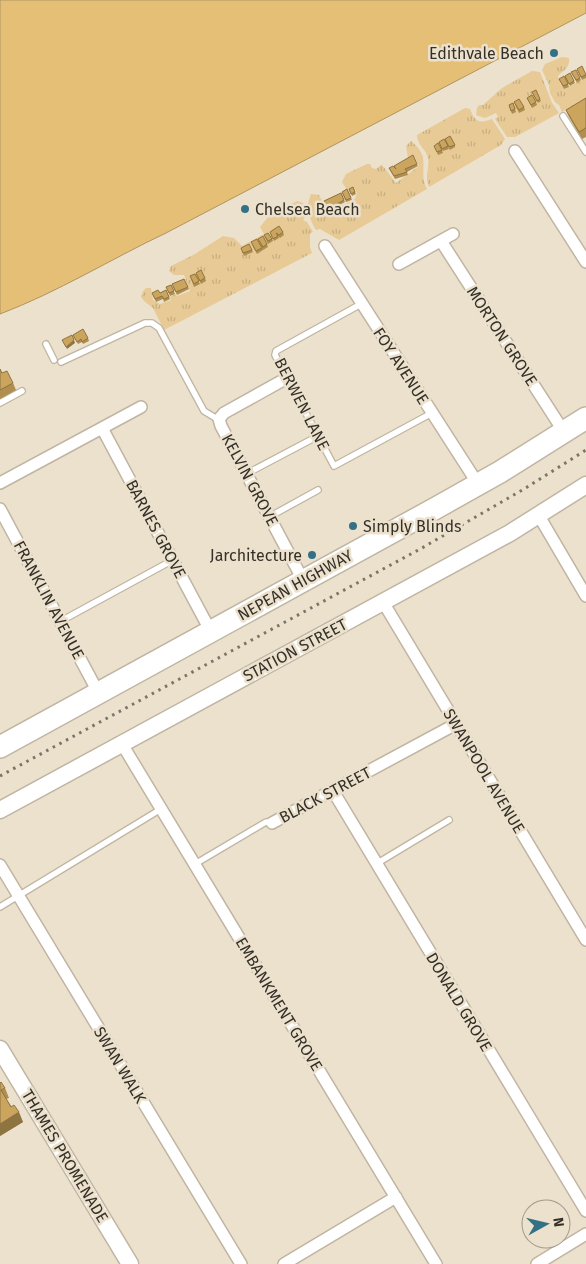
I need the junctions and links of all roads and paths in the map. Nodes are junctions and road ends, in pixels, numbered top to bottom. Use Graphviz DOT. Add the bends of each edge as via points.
graph roads {
  1 [pos="563,116"];
  2 [pos="515,151"];
  3 [pos="586,152"];
  4 [pos="452,234"];
  5 [pos="441,240"];
  6 [pos="325,246"];
  7 [pos="584,256"];
  8 [pos="399,264"];
  9 [pos="362,304"];
  10 [pos="46,344"];
  11 [pos="54,360"];
  12 [pos="61,362"];
  13 [pos="287,378"];
  14 [pos="22,391"];
  15 [pos="0,403"];
  16 [pos="141,407"];
  17 [pos="432,413"];
  18 [pos="586,418"];
  19 [pos="219,420"];
  20 [pos="102,428"];
  21 [pos="564,432"];
  22 [pos="318,436"];
  23 [pos="246,474"];
  24 [pos="0,483"];
  25 [pos="478,484"];
  26 [pos="586,485"];
  27 [pos="318,490"];
  28 [pos="0,509"];
  29 [pos="539,516"];
  30 [pos="269,517"];
  31 [pos="173,560"];
  32 [pos="303,580"];
  33 [pos="586,596"];
  34 [pos="383,602"];
  35 [pos="61,620"];
  36 [pos="210,630"];
  37 [pos="98,692"];
  38 [pos="456,724"];
  39 [pos="122,744"];
  40 [pos="0,747"];
  41 [pos="333,791"];
  42 [pos="0,810"];
  43 [pos="162,810"];
  44 [pos="450,820"];
  45 [pos="272,823"];
  46 [pos="195,864"];
  47 [pos="376,864"];
  48 [pos="0,865"];
  49 [pos="18,896"];
  50 [pos="0,907"];
  51 [pos="586,940"];
  52 [pos="0,1049"];
  53 [pos="396,1197"];
  54 [pos="586,1211"];
  55 [pos="586,1234"];
  56 [pos="130,1264"];
  57 [pos="240,1264"];
  58 [pos="284,1264"];
  59 [pos="436,1264"];
  60 [pos="537,1264"];
  1 -- 3 [label="lane"];
  2 -- 7 [label="street"];
  4 -- 5 [label="street"];
  5 -- 8 [label="street"];
  5 -- 21 [label="street, MORTON GROVE"];
  6 -- 9 [label="street, FOY AVENUE"];
  9 -- 13 [label="lane, BERWEN LANE" via="276,351 274,355"];
  9 -- 17 [label="street, FOY AVENUE"];
  10 -- 11 [label="lane"];
  12 -- 19 [label="lane, KELVIN GROVE" via="146,323 155,324 204,411"];
  13 -- 19 [label="street" via="225,412"];
  13 -- 22 [label="lane, BERWEN LANE"];
  14 -- 15 [label="lane"];
  16 -- 20 [label="street"];
  17 -- 22 [label="lane, BERWEN LANE" via="334,466"];
  17 -- 25 [label="street, FOY AVENUE"];
  18 -- 21 [label="highway, NEPEAN HIGHWAY"];
  19 -- 23 [label="street, KELVIN GROVE"];
  20 -- 24 [label="street"];
  20 -- 31 [label="street, BARNES GROVE"];
  21 -- 25 [label="highway, NEPEAN HIGHWAY"];
  22 -- 23 [label="lane"];
  23 -- 30 [label="street, KELVIN GROVE"];
  25 -- 32 [label="highway, NEPEAN HIGHWAY"];
  26 -- 29 [label="street, STATION STREET"];
  27 -- 30 [label="lane"];
  28 -- 35 [label="street, FRANKLIN AVENUE"];
  29 -- 33 [label="street"];
  29 -- 34 [label="street, STATION STREET"];
  30 -- 32 [label="street, KELVIN GROVE"];
  31 -- 35 [label="lane"];
  31 -- 36 [label="street, BARNES GROVE"];
  32 -- 36 [label="highway, NEPEAN HIGHWAY"];
  34 -- 38 [label="street, SWANPOOL AVENUE"];
  34 -- 39 [label="street, STATION STREET"];
  35 -- 37 [label="street, FRANKLIN AVENUE"];
  36 -- 37 [label="highway, NEPEAN HIGHWAY"];
  37 -- 40 [label="highway, NEPEAN HIGHWAY"];
  38 -- 41 [label="street, BLACK STREET"];
  38 -- 51 [label="street, SWANPOOL AVENUE"];
  39 -- 42 [label="street, STATION STREET"];
  39 -- 43 [label="street, EMBANKMENT GROVE"];
  41 -- 45 [label="street, BLACK STREET"];
  41 -- 47 [label="street, DONALD GROVE"];
  43 -- 46 [label="street, EMBANKMENT GROVE"];
  43 -- 49 [label="lane"];
  44 -- 47 [label="lane"];
  45 -- 46 [label="lane, BLACK STREET" via="266,822"];
  46 -- 53 [label="street, EMBANKMENT GROVE"];
  47 -- 54 [label="street, DONALD GROVE"];
  48 -- 49 [label="street, SWAN WALK"];
  49 -- 50 [label="lane"];
  49 -- 57 [label="street, SWAN WALK"];
  52 -- 56 [label="street, THAMES PROMENADE"];
  53 -- 58 [label="street"];
  53 -- 59 [label="street, EMBANKMENT GROVE"];
  55 -- 60 [label="street"];
}
